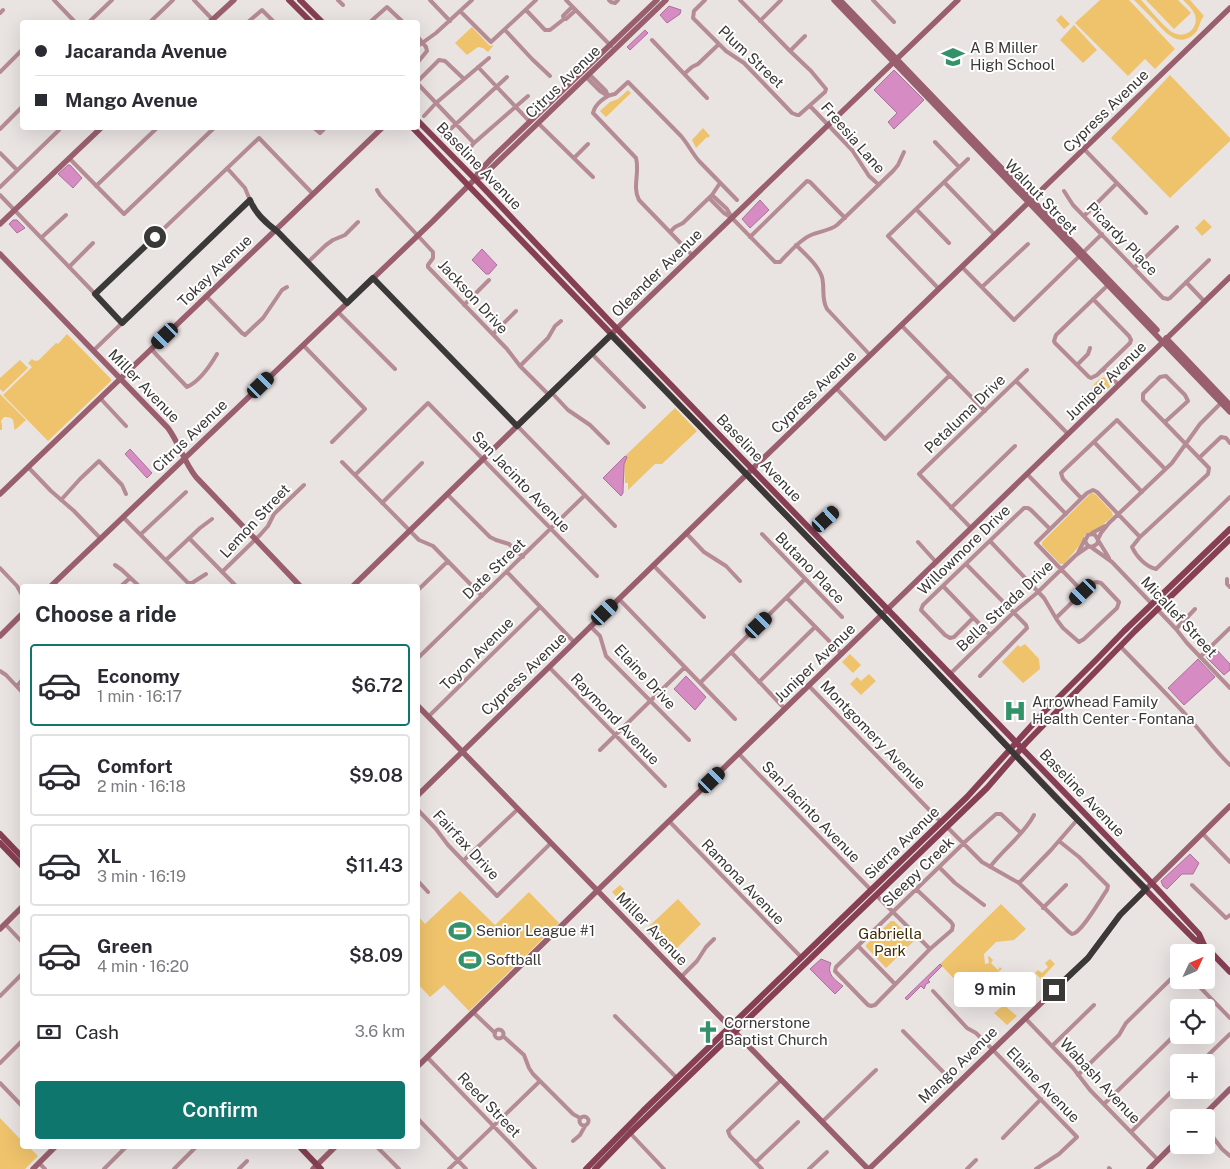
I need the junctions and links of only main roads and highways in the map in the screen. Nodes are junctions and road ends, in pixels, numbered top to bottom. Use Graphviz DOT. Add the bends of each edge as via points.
graph roads {
  1 [pos="290,0"];
  2 [pos="300,0"];
  3 [pos="309,20"];
  4 [pos="320,20"];
  5 [pos="420,122"];
  6 [pos="415,130"];
  7 [pos="1230,529"];
  8 [pos="1230,539"];
  9 [pos="1016,742"];
  10 [pos="1022,748"];
  11 [pos="1009,749"];
  12 [pos="1015,756"];
  13 [pos="944,824"];
  14 [pos="0,834"];
  15 [pos="0,843"];
  16 [pos="20,855"];
  17 [pos="20,864"];
  18 [pos="874,893"];
  19 [pos="1202,944"];
  20 [pos="1204,944"];
  21 [pos="1215,956"];
  22 [pos="1230,972"];
  23 [pos="733,1030"];
  24 [pos="301,1149"];
  25 [pos="317,1168"];
  26 [pos="586,1169"];
  27 [pos="595,1169"];
  1 -- 3 [label="main road"];
  2 -- 4 [label="main road"];
  5 -- 9 [label="main road, Baseline Avenue"];
  6 -- 11 [label="main road, Baseline Avenue"];
  7 -- 9 [label="main road, Sierra Avenue"];
  8 -- 10 [label="main road, Sierra Avenue"];
  9 -- 10 [label="main road, Baseline Avenue"];
  9 -- 11 [label="main road, Sierra Avenue"];
  10 -- 12 [label="main road, Sierra Avenue"];
  10 -- 20 [label="main road, Baseline Avenue" via="1199,934"];
  11 -- 12 [label="main road, Baseline Avenue"];
  11 -- 13 [label="main road, Sierra Avenue"];
  12 -- 13 [label="main road, Sierra Avenue" via="987,788"];
  12 -- 19 [label="main road, Baseline Avenue" via="1194,940"];
  13 -- 18 [label="main road, Sierra Avenue"];
  14 -- 16 [label="main road"];
  15 -- 17 [label="main road"];
  18 -- 23 [label="main road, Sierra Avenue"];
  18 -- 23 [label="main road, Sierra Avenue" via="802,958"];
  21 -- 22 [label="main road, Baseline Avenue"];
  23 -- 26 [label="main road, Sierra Avenue" via="677,1079"];
  23 -- 27 [label="main road, Sierra Avenue"];
  24 -- 25 [label="main road"];
}
